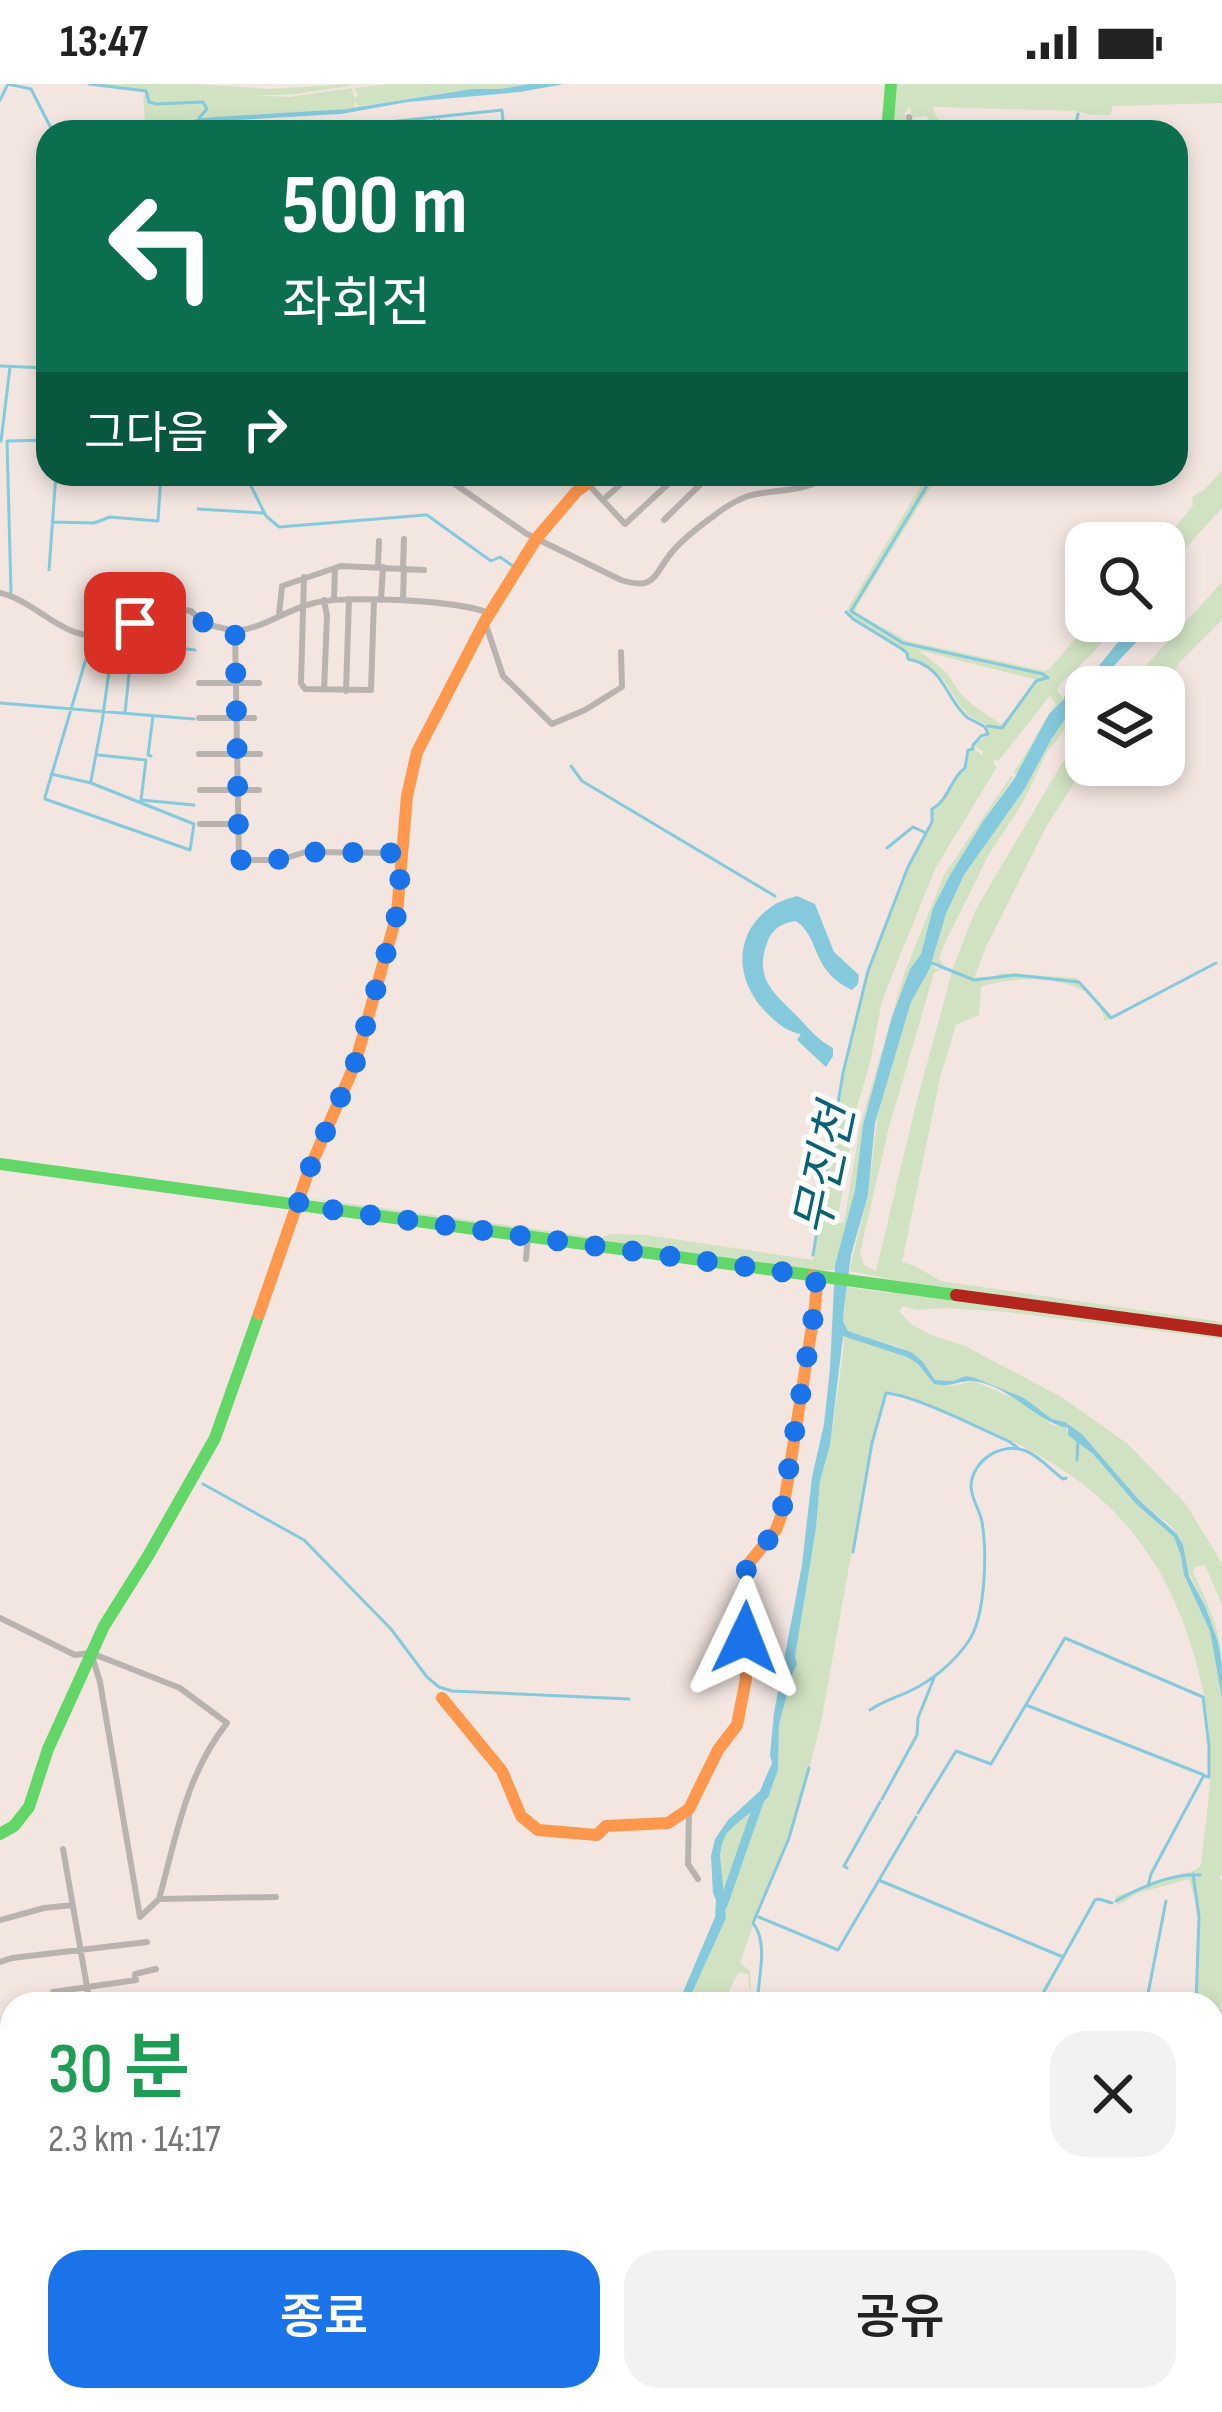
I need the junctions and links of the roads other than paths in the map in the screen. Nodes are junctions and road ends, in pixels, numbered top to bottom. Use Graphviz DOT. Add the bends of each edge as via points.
graph roads {
  1 [pos="891,87"];
  2 [pos="909,117"];
  3 [pos="888,120"];
  4 [pos="909,120"];
  5 [pos="458,486"];
  6 [pos="585,486"];
  7 [pos="590,486"];
  8 [pos="619,486"];
  9 [pos="666,486"];
  10 [pos="699,486"];
  11 [pos="811,486"];
  12 [pos="603,500"];
  13 [pos="664,520"];
  14 [pos="404,539"];
  15 [pos="536,539"];
  16 [pos="379,541"];
  17 [pos="380,567"];
  18 [pos="335,568"];
  19 [pos="404,568"];
  20 [pos="424,570"];
  21 [pos="304,577"];
  22 [pos="0,593"];
  23 [pos="334,599"];
  24 [pos="349,599"];
  25 [pos="324,600"];
  26 [pos="378,600"];
  27 [pos="403,602"];
  28 [pos="303,606"];
  29 [pos="280,617"];
  30 [pos="487,617"];
  31 [pos="235,631"];
  32 [pos="621,652"];
  33 [pos="199,683"];
  34 [pos="236,683"];
  35 [pos="259,683"];
  36 [pos="325,690"];
  37 [pos="346,691"];
  38 [pos="199,718"];
  39 [pos="237,718"];
  40 [pos="254,718"];
  41 [pos="199,754"];
  42 [pos="237,754"];
  43 [pos="260,754"];
  44 [pos="200,790"];
  45 [pos="238,790"];
  46 [pos="259,790"];
  47 [pos="200,824"];
  48 [pos="239,824"];
  49 [pos="402,853"];
  50 [pos="0,1164"];
  51 [pos="298,1205"];
  52 [pos="528,1237"];
  53 [pos="526,1259"];
  54 [pos="817,1276"];
  55 [pos="1222,1331"];
  56 [pos="0,1618"];
  57 [pos="91,1653"];
  58 [pos="442,1698"];
  59 [pos="689,1809"];
  60 [pos="0,1834"];
  61 [pos="63,1849"];
  62 [pos="698,1879"];
  63 [pos="275,1897"];
  64 [pos="159,1898"];
  65 [pos="74,1904"];
  66 [pos="0,1920"];
  67 [pos="147,1942"];
  68 [pos="82,1951"];
  69 [pos="0,1962"];
  70 [pos="155,1969"];
  71 [pos="88,1987"];
  72 [pos="53,1992"];
  73 [pos="89,1992"];
  1 -- 3 [label="main road"];
  2 -- 4 [label="street"];
  5 -- 15 [label="street"];
  6 -- 15 [label="main road"];
  7 -- 12 [label="street"];
  8 -- 12 [label="street"];
  9 -- 12 [label="street" via="626,524"];
  10 -- 13 [label="street"];
  11 -- 15 [label="street" via="737,501 642,584"];
  14 -- 19 [label="street"];
  15 -- 30 [label="main road"];
  16 -- 17 [label="street"];
  17 -- 18 [label="street"];
  17 -- 19 [label="street"];
  17 -- 26 [label="street"];
  18 -- 21 [label="street"];
  18 -- 23 [label="street"];
  19 -- 20 [label="street"];
  19 -- 27 [label="street"];
  21 -- 28 [label="street"];
  21 -- 29 [label="street" via="280,589"];
  22 -- 31 [label="street" via="89,637 180,608"];
  23 -- 24 [label="street"];
  23 -- 25 [label="street"];
  24 -- 26 [label="street"];
  24 -- 37 [label="street"];
  25 -- 28 [label="street"];
  25 -- 36 [label="street"];
  26 -- 27 [label="street"];
  26 -- 37 [label="street" via="371,689"];
  27 -- 30 [label="street" via="461,604"];
  28 -- 29 [label="street"];
  28 -- 36 [label="street" via="301,683"];
  29 -- 31 [label="street"];
  30 -- 32 [label="street" via="503,676 552,724 622,687"];
  30 -- 49 [label="main road" via="417,752"];
  31 -- 34 [label="street"];
  33 -- 34 [label="street"];
  34 -- 35 [label="street"];
  34 -- 39 [label="street"];
  36 -- 37 [label="street"];
  38 -- 39 [label="street"];
  39 -- 40 [label="street"];
  39 -- 42 [label="street"];
  41 -- 42 [label="street"];
  42 -- 43 [label="street"];
  42 -- 45 [label="street"];
  44 -- 45 [label="street"];
  45 -- 46 [label="street"];
  45 -- 48 [label="street"];
  47 -- 48 [label="street"];
  48 -- 49 [label="street" via="239,860"];
  49 -- 51 [label="main road" via="397,914 355,1064"];
  50 -- 51 [label="main road"];
  51 -- 52 [label="main road"];
  51 -- 57 [label="main road" via="215,1438"];
  52 -- 53 [label="street"];
  52 -- 54 [label="main road"];
  54 -- 55 [label="main road"];
  54 -- 59 [label="main road" via="782,1510 746,1568 751,1605 737,1725"];
  56 -- 57 [label="street" via="75,1655"];
  57 -- 60 [label="main road" via="29,1807"];
  57 -- 64 [label="street" via="140,1917"];
  57 -- 64 [label="street" via="180,1688 226,1723 185,1800"];
  58 -- 59 [label="main road" via="538,1830 597,1835 606,1826 668,1823"];
  59 -- 62 [label="street" via="688,1864"];
  61 -- 65 [label="street"];
  63 -- 64 [label="street"];
  65 -- 66 [label="street"];
  65 -- 68 [label="street"];
  67 -- 68 [label="street"];
  68 -- 69 [label="street"];
  68 -- 71 [label="street"];
  70 -- 71 [label="street"];
  71 -- 72 [label="street"];
  71 -- 73 [label="street"];
}
